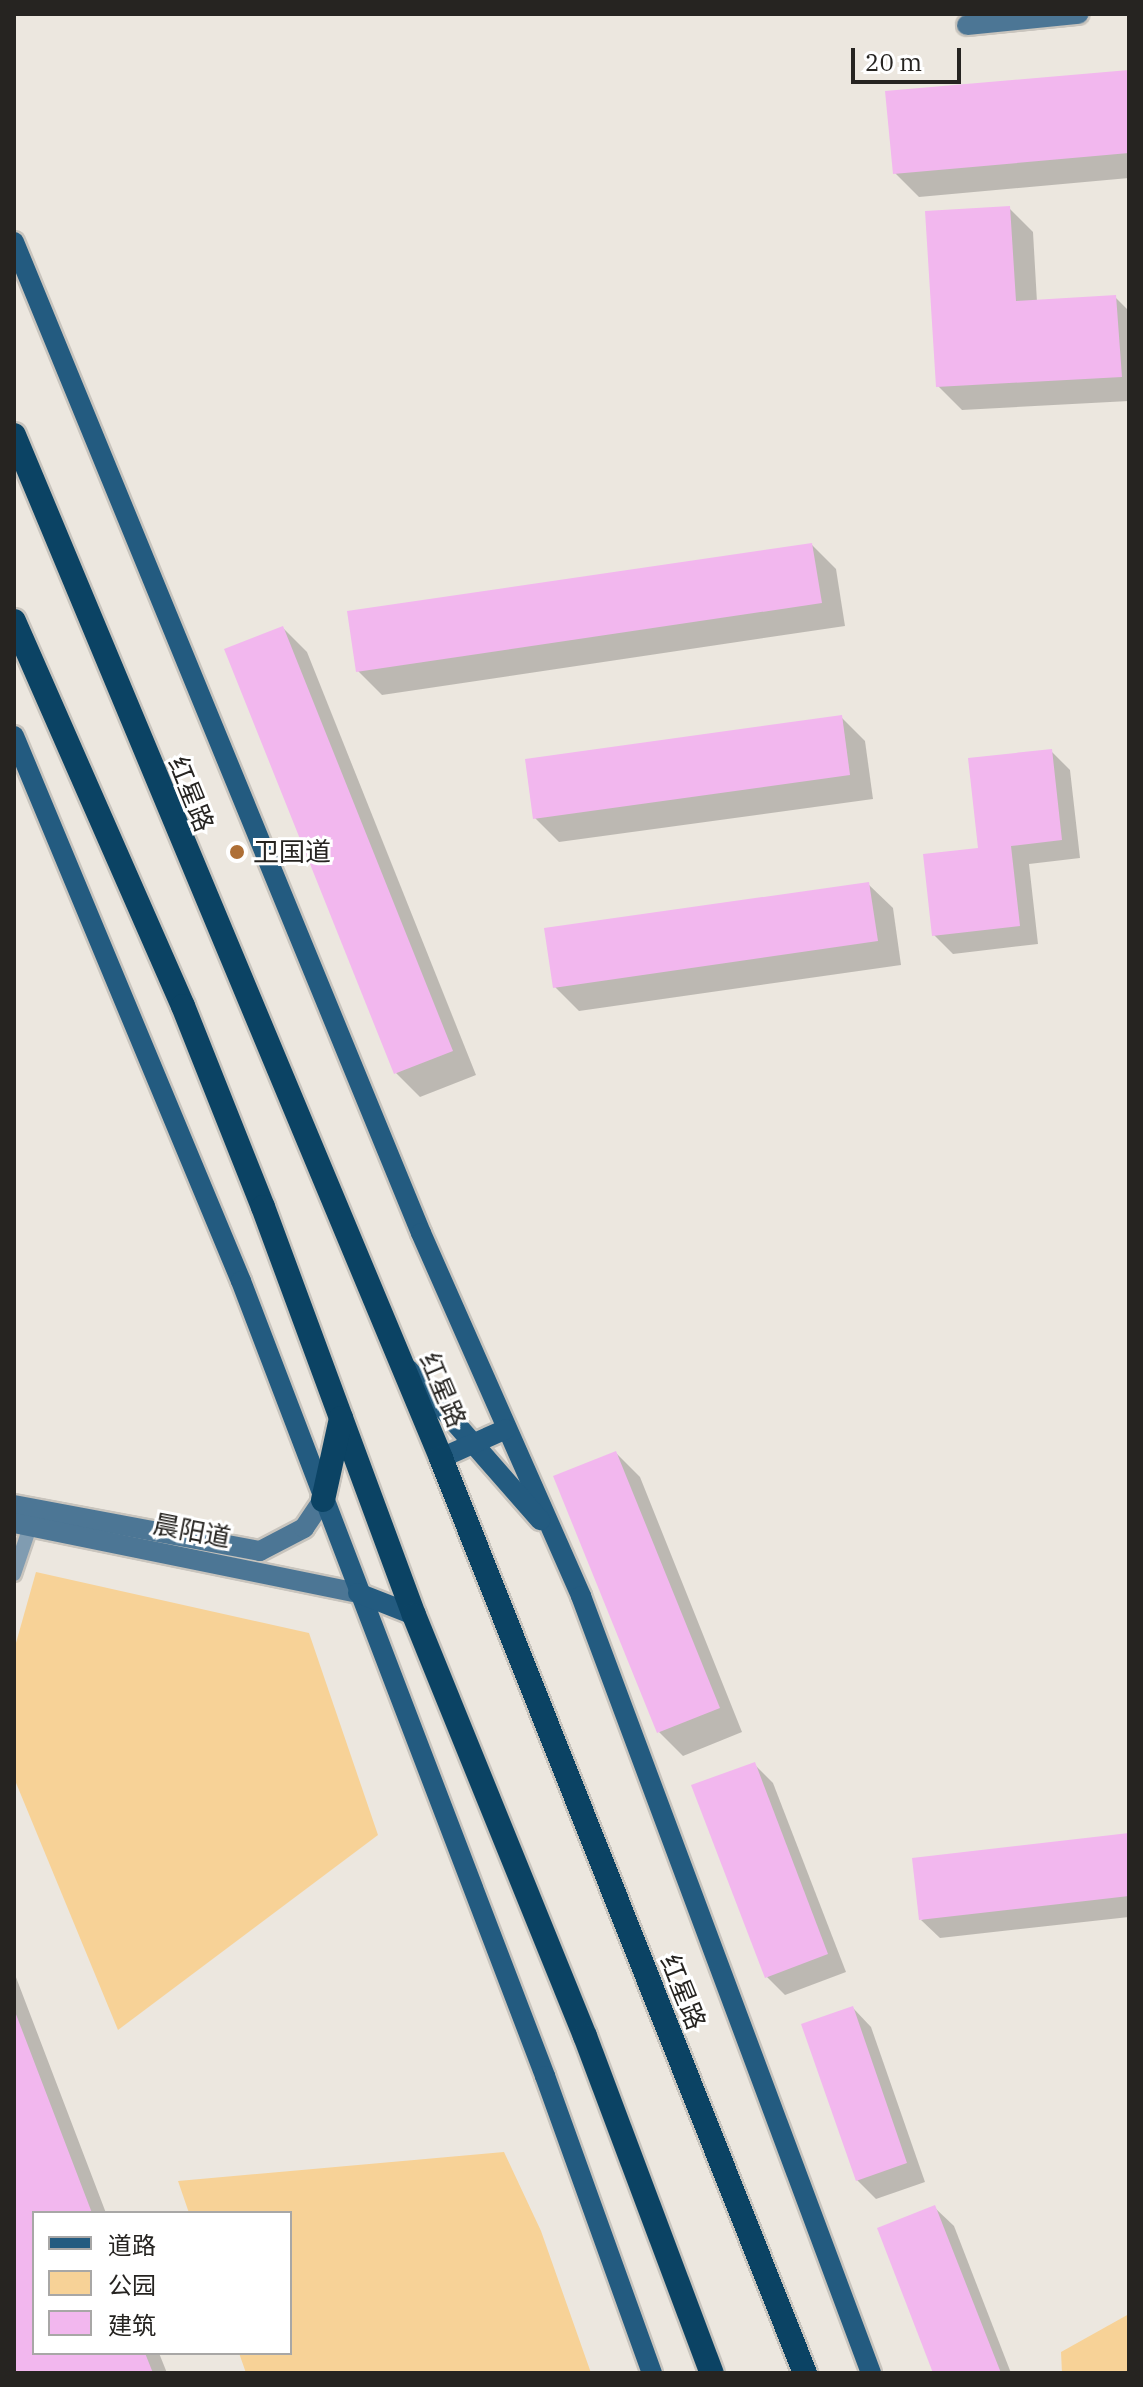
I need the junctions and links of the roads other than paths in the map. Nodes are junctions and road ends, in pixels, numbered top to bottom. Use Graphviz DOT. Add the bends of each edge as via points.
graph roads {
  1 [pos="1078,14"];
  2 [pos="967,25"];
  3 [pos="14,242"];
  4 [pos="14,435"];
  5 [pos="14,621"];
  6 [pos="14,736"];
  7 [pos="399,1358"];
  8 [pos="341,1415"];
  9 [pos="506,1429"];
  10 [pos="473,1443"];
  11 [pos="441,1458"];
  12 [pos="323,1500"];
  13 [pos="14,1505"];
  14 [pos="27,1519"];
  15 [pos="553,1535"];
  16 [pos="14,1574"];
  17 [pos="358,1593"];
  18 [pos="414,1615"];
  19 [pos="652,2373"];
  20 [pos="712,2373"];
  21 [pos="805,2373"];
  22 [pos="871,2373"];
  1 -- 2 [label="main road"];
  3 -- 9 [label="main road"];
  4 -- 7 [label="highway, 红星路"];
  5 -- 8 [label="highway" via="183,1006"];
  6 -- 12 [label="main road" via="241,1281"];
  7 -- 10 [label="main road"];
  7 -- 11 [label="highway, 红星路"];
  8 -- 12 [label="highway"];
  8 -- 18 [label="highway"];
  9 -- 10 [label="main road"];
  9 -- 15 [label="main road"];
  10 -- 11 [label="main road"];
  10 -- 15 [label="main road"];
  11 -- 21 [label="highway, 红星路"];
  12 -- 14 [label="main road, 晨阳道" via="304,1528 260,1551"];
  12 -- 17 [label="main road"];
  13 -- 14 [label="main road, 晨阳道"];
  14 -- 16 [label="lane"];
  14 -- 17 [label="main road, 晨阳道"];
  15 -- 22 [label="main road"];
  17 -- 18 [label="main road"];
  17 -- 19 [label="main road" via="545,2076"];
  18 -- 20 [label="highway" via="585,2036"];
}
